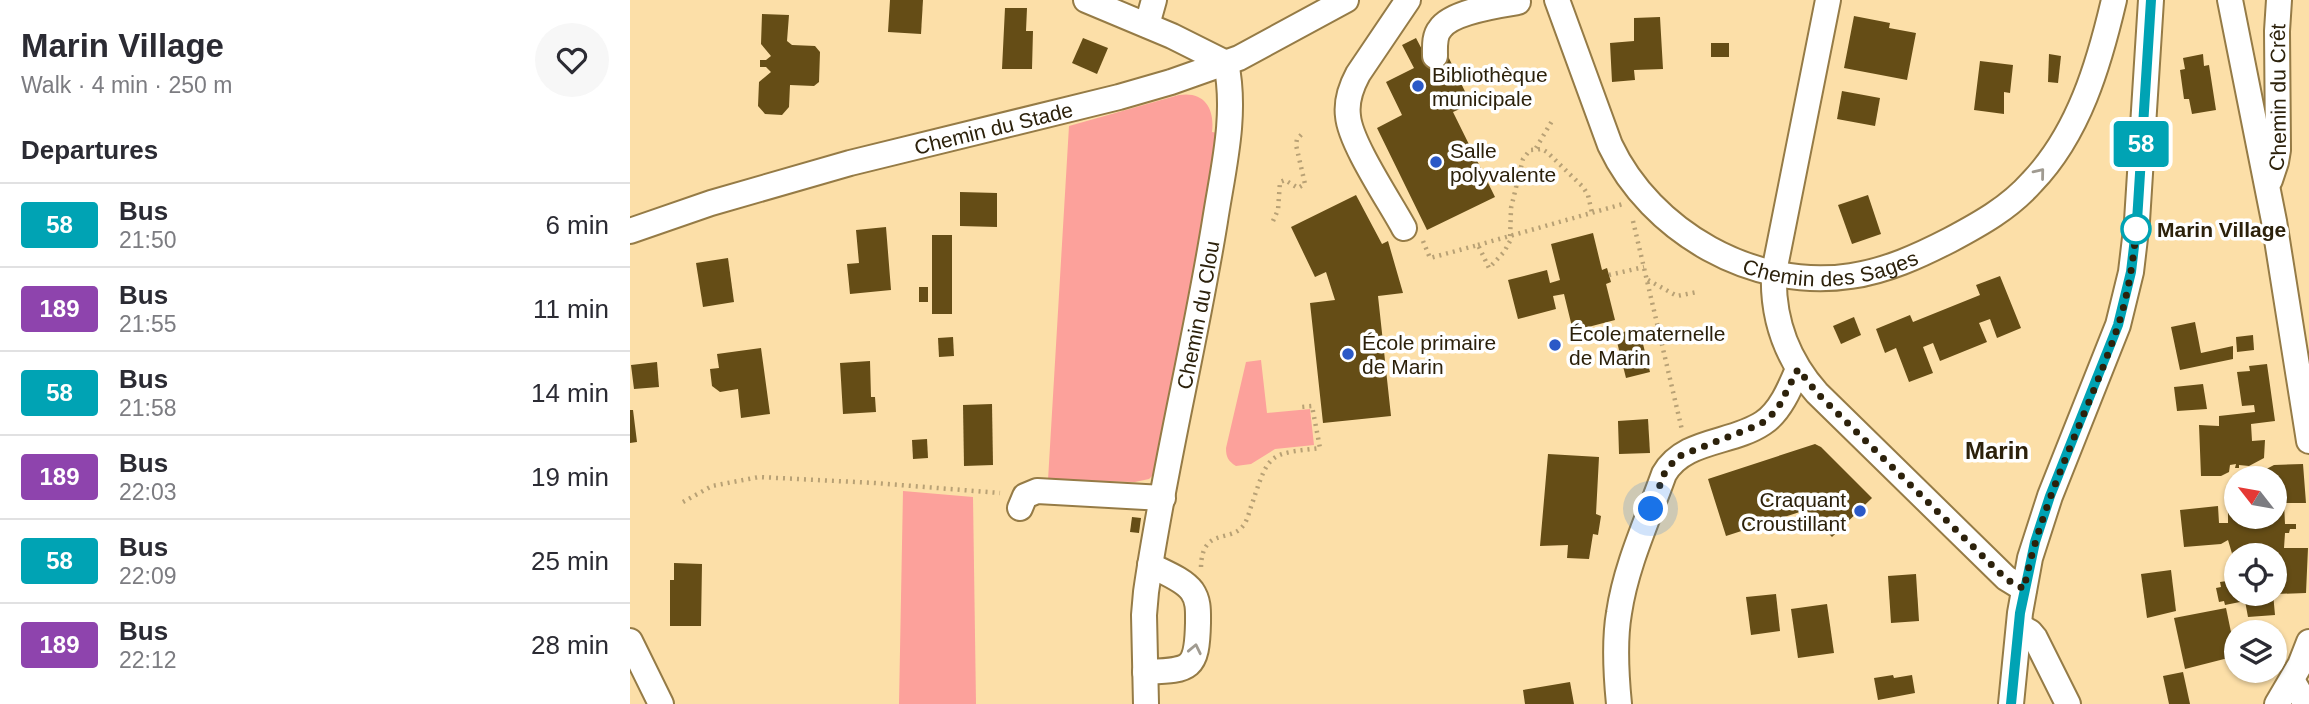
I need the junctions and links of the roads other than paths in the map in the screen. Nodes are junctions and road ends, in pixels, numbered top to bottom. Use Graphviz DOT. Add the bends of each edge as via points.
graph roads {
  1 [pos="1086,0"];
  2 [pos="1154,0"];
  3 [pos="1346,0"];
  4 [pos="1408,0"];
  5 [pos="1557,0"];
  6 [pos="1828,0"];
  7 [pos="2114,0"];
  8 [pos="2151,0"];
  9 [pos="2230,0"];
  10 [pos="2279,0"];
  11 [pos="1518,2"];
  12 [pos="1147,25"];
  13 [pos="1434,56"];
  14 [pos="1227,63"];
  15 [pos="2267,185"];
  16 [pos="1404,228"];
  17 [pos="630,231"];
  18 [pos="1774,272"];
  19 [pos="1798,369"];
  20 [pos="2309,441"];
  21 [pos="1163,498"];
  22 [pos="1023,502"];
  23 [pos="1150,565"];
  24 [pos="2024,589"];
  25 [pos="2019,626"];
  26 [pos="630,641"];
  27 [pos="2309,642"];
  28 [pos="1145,672"];
  29 [pos="2292,680"];
  30 [pos="662,704"];
  31 [pos="1146,704"];
  32 [pos="1619,704"];
  33 [pos="2011,704"];
  34 [pos="2068,704"];
  35 [pos="2277,704"];
  36 [pos="2306,704"];
  1 -- 12 [label="street"];
  2 -- 12 [label="street"];
  3 -- 14 [label="street, Chemin du Stade"];
  4 -- 16 [label="street" via="1352,84 1348,107 1355,141"];
  5 -- 18 [label="street, Chemin des Sages" via="1610,145 1640,192 1672,223 1709,249"];
  6 -- 18 [label="street"];
  18 -- 7 [label="street, Chemin des Sages, one-way" via="1825,278 1868,273 1908,260 1989,218 2018,197 2061,143 2092,81"];
  8 -- 24 [label="street" via="2135,246 2126,299 2039,527"];
  9 -- 15 [label="street"];
  10 -- 15 [label="street, Chemin du Crêt" via="2278,150"];
  11 -- 13 [label="street" via="1445,22 1437,33"];
  12 -- 14 [label="street"];
  14 -- 17 [label="street, Chemin du Stade" via="1119,97 850,163"];
  14 -- 21 [label="street, Chemin du Clou" via="1227,142"];
  15 -- 20 [label="street, Chemin du Crêt"];
  18 -- 19 [label="street" via="1777,323"];
  19 -- 24 [label="street" via="2006,579"];
  19 -- 32 [label="street" via="1777,410 1761,424 1677,457 1664,474 1622,593 1617,632"];
  21 -- 22 [label="street" via="1037,491"];
  21 -- 23 [label="street, Chemin du Clou"];
  23 -- 28 [label="street, Chemin du Clou" via="1144,615"];
  28 -- 23 [label="street, one-way" via="1190,664 1195,656 1198,608 1194,594 1184,584"];
  24 -- 25 [label="street"];
  25 -- 33 [label="street"];
  25 -- 34 [label="street" via="2035,638"];
  26 -- 30 [label="street"];
  27 -- 29 [label="street"];
  28 -- 31 [label="street, Chemin du Clou"];
  29 -- 35 [label="street"];
  29 -- 36 [label="street"];
}
